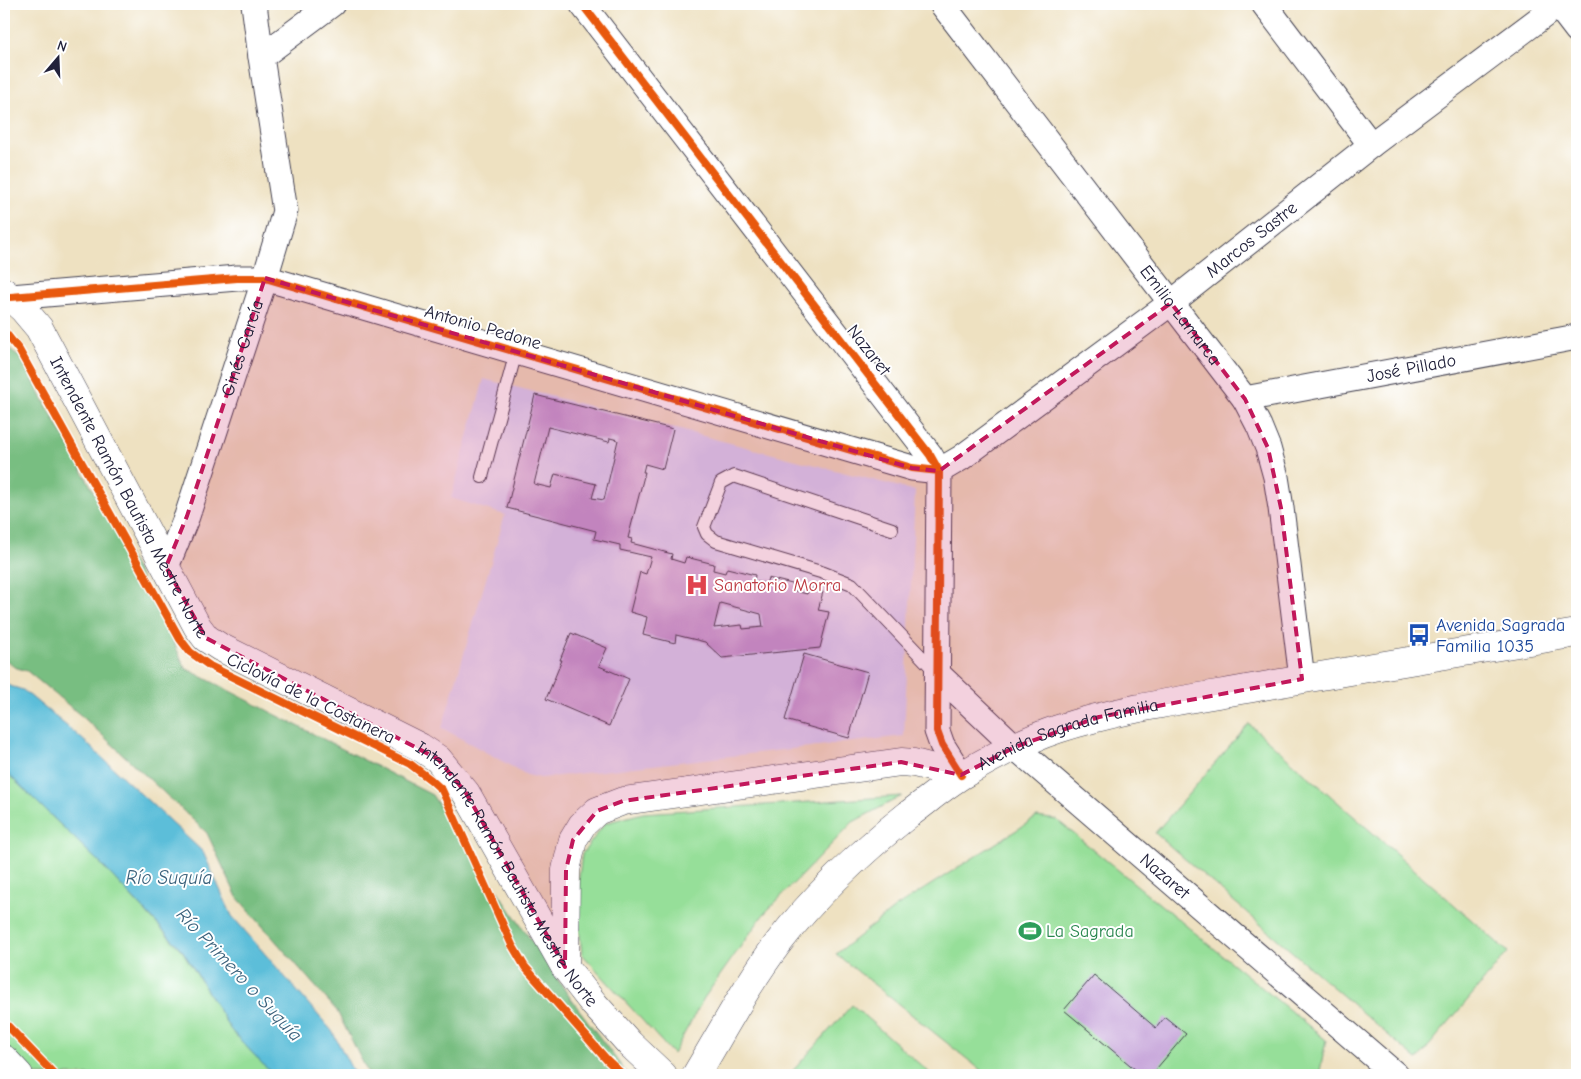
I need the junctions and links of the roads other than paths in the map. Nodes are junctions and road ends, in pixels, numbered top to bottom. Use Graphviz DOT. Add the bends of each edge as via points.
graph roads {
  1 [pos="254,4"];
  2 [pos="332,4"];
  3 [pos="582,4"];
  4 [pos="942,4"];
  5 [pos="1264,4"];
  6 [pos="1558,4"];
  7 [pos="1577,30"];
  8 [pos="261,57"];
  9 [pos="1372,145"];
  10 [pos="265,278"];
  11 [pos="7,295"];
  12 [pos="1171,303"];
  13 [pos="1577,337"];
  14 [pos="516,352"];
  15 [pos="1245,400"];
  16 [pos="939,472"];
  17 [pos="482,476"];
  18 [pos="892,529"];
  19 [pos="166,567"];
  20 [pos="1577,632"];
  21 [pos="938,674"];
  22 [pos="1302,679"];
  23 [pos="1015,746"];
  24 [pos="961,775"];
  25 [pos="565,967"];
  26 [pos="4,1059"];
  27 [pos="19,1075"];
  28 [pos="663,1075"];
  29 [pos="696,1075"];
  30 [pos="1396,1075"];
  1 -- 8 [label="street, Ginés García"];
  2 -- 8 [label="street"];
  3 -- 16 [label="street, Nazaret" via="930,455"];
  4 -- 12 [label="street, Emilio Lamarca"];
  5 -- 9 [label="street"];
  6 -- 7 [label="street"];
  6 -- 9 [label="street, Marcos Sastre"];
  8 -- 10 [label="street, Ginés García" via="285,211"];
  9 -- 12 [label="street, Marcos Sastre"];
  10 -- 11 [label="street, Antonio Pedone"];
  10 -- 14 [label="street, Antonio Pedone"];
  10 -- 19 [label="street, Ginés García" via="187,516"];
  11 -- 19 [label="main road, Intendente Ramón Bautista Mestre Norte" via="39,328"];
  12 -- 15 [label="street, Emilio Lamarca"];
  12 -- 16 [label="street, Marcos Sastre"];
  13 -- 15 [label="street, José Pillado"];
  14 -- 16 [label="street, Antonio Pedone" via="912,468"];
  14 -- 17 [label="lane"];
  15 -- 22 [label="street, Emilio Lamarca" via="1268,448 1276,477"];
  16 -- 21 [label="street"];
  18 -- 21 [label="lane" via="734,476 721,483 704,526 707,534 716,541 852,584"];
  19 -- 25 [label="main road, Intendente Ramón Bautista Mestre Norte" via="206,638 438,759 466,793"];
  20 -- 22 [label="main road, Avenida Sagrada Familia"];
  21 -- 23 [label="street, Nazaret"];
  21 -- 24 [label="street" via="937,731"];
  22 -- 23 [label="main road, Avenida Sagrada Familia" via="1099,717"];
  23 -- 24 [label="main road, Avenida Sagrada Familia"];
  23 -- 30 [label="street, Nazaret"];
  24 -- 25 [label="main road" via="901,762 624,801 597,811 582,825 573,840 566,870"];
  24 -- 29 [label="main road, Avenida Sagrada Familia" via="883,835 803,912 749,986"];
  25 -- 28 [label="main road, Intendente Ramón Bautista Mestre Norte" via="630,1044"];
  26 -- 27 [label="main road"];
}
